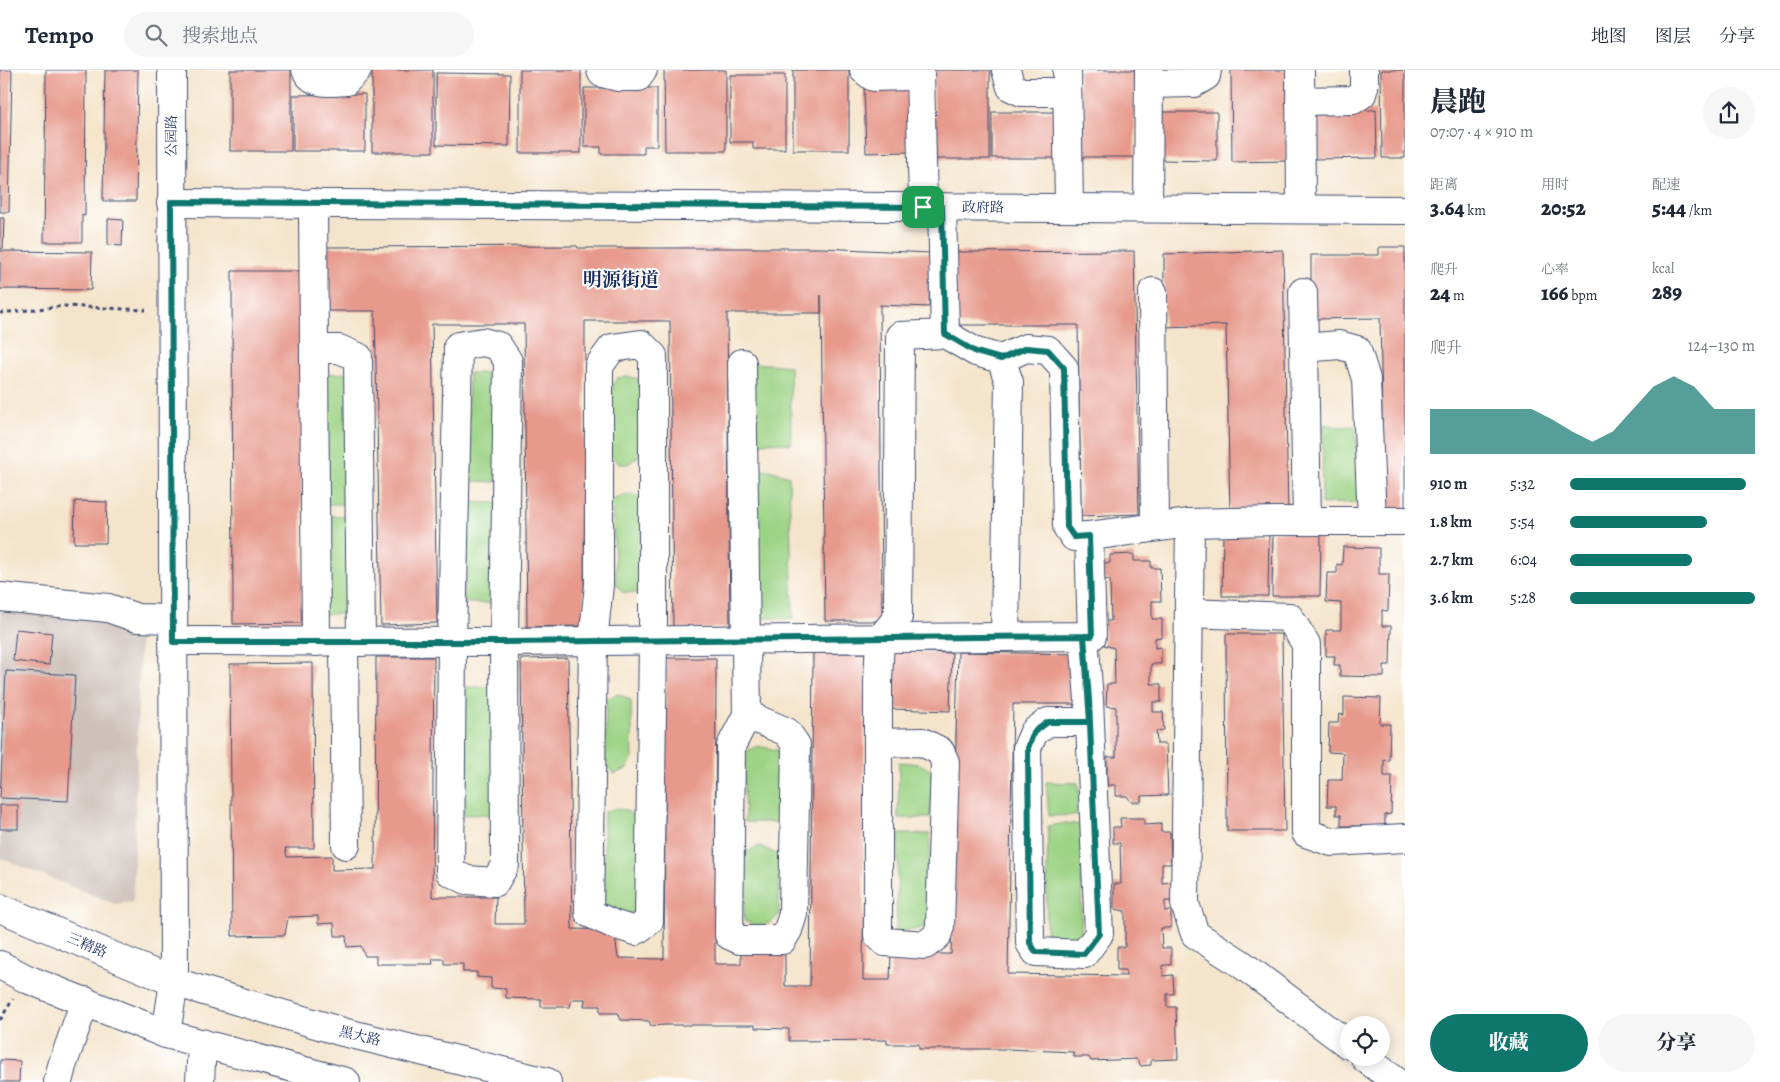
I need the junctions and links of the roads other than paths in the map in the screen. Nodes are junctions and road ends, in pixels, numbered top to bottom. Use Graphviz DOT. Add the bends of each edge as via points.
graph roads {
  1 [pos="172,70"];
  2 [pos="306,70"];
  3 [pos="357,70"];
  4 [pos="601,70"];
  5 [pos="644,70"];
  6 [pos="864,70"];
  7 [pos="919,70"];
  8 [pos="1006,70"];
  9 [pos="1207,70"];
  10 [pos="1300,70"];
  11 [pos="1364,70"];
  12 [pos="1149,77"];
  13 [pos="1067,81"];
  14 [pos="1300,101"];
  15 [pos="171,202"];
  16 [pos="314,204"];
  17 [pos="933,207"];
  18 [pos="1068,208"];
  19 [pos="1148,208"];
  20 [pos="1301,209"];
  21 [pos="1405,210"];
  22 [pos="1153,292"];
  23 [pos="1303,292"];
  24 [pos="945,334"];
  25 [pos="1304,348"];
  26 [pos="314,349"];
  27 [pos="1001,359"];
  28 [pos="742,363"];
  29 [pos="1308,521"];
  30 [pos="1372,521"];
  31 [pos="1405,521"];
  32 [pos="1190,523"];
  33 [pos="1155,527"];
  34 [pos="1089,536"];
  35 [pos="0,597"];
  36 [pos="1189,613"];
  37 [pos="173,630"];
  38 [pos="1084,636"];
  39 [pos="1005,637"];
  40 [pos="880,638"];
  41 [pos="593,641"];
  42 [pos="653,641"];
  43 [pos="746,641"];
  44 [pos="316,642"];
  45 [pos="353,642"];
  46 [pos="452,642"];
  47 [pos="504,642"];
  48 [pos="747,715"];
  49 [pos="1090,722"];
  50 [pos="878,743"];
  51 [pos="1405,838"];
  52 [pos="346,845"];
  53 [pos="0,908"];
  54 [pos="0,965"];
  55 [pos="174,982"];
  56 [pos="85,1001"];
  57 [pos="166,1034"];
  58 [pos="1340,1038"];
  59 [pos="202,1044"];
  60 [pos="1376,1066"];
  61 [pos="58,1082"];
  62 [pos="200,1082"];
  63 [pos="346,1082"];
  64 [pos="547,1082"];
  65 [pos="1397,1082"];
  1 -- 15 [label="main road, 公园路"];
  2 -- 3 [label="main road" via="309,76 320,82 346,81"];
  4 -- 5 [label="main road" via="618,78 638,76"];
  6 -- 7 [label="main road" via="873,78 908,76"];
  7 -- 17 [label="main road"];
  8 -- 13 [label="main road" via="1012,87 1022,92"];
  9 -- 12 [label="main road" via="1206,76 1194,83"];
  10 -- 14 [label="main road"];
  11 -- 14 [label="main road" via="1362,94 1353,100"];
  12 -- 19 [label="main road"];
  13 -- 18 [label="main road"];
  14 -- 20 [label="main road"];
  15 -- 16 [label="main road, 政府路"];
  15 -- 37 [label="main road, 公园路"];
  16 -- 17 [label="main road, 政府路"];
  16 -- 26 [label="main road"];
  17 -- 18 [label="main road, 政府路"];
  17 -- 24 [label="main road"];
  18 -- 19 [label="main road, 政府路"];
  19 -- 20 [label="main road, 政府路"];
  20 -- 21 [label="main road, 政府路"];
  22 -- 33 [label="main road"];
  23 -- 25 [label="main road"];
  24 -- 27 [label="main road" via="976,352"];
  24 -- 40 [label="main road" via="900,336 898,617"];
  25 -- 29 [label="main road"];
  25 -- 30 [label="main road" via="1339,345 1357,350 1366,379"];
  26 -- 44 [label="main road"];
  26 -- 45 [label="main road" via="339,349 358,357"];
  27 -- 34 [label="main road" via="1026,348 1048,350 1064,368 1067,527 1074,537"];
  27 -- 39 [label="main road" via="1009,382"];
  28 -- 43 [label="main road"];
  29 -- 30 [label="main road"];
  29 -- 32 [label="main road"];
  30 -- 31 [label="main road"];
  32 -- 33 [label="main road"];
  32 -- 36 [label="main road"];
  33 -- 34 [label="main road"];
  34 -- 38 [label="main road" via="1092,636"];
  35 -- 37 [label="main road" via="108,608"];
  36 -- 51 [label="main road" via="1289,617 1306,644 1306,833 1332,842"];
  36 -- 58 [label="main road" via="1185,904 1195,934 1240,963"];
  37 -- 44 [label="main road"];
  37 -- 55 [label="main road, 公园路"];
  38 -- 39 [label="main road"];
  38 -- 49 [label="main road"];
  39 -- 40 [label="main road"];
  40 -- 43 [label="main road"];
  40 -- 50 [label="main road"];
  41 -- 42 [label="main road"];
  41 -- 42 [label="main road" via="590,913 635,931 649,922"];
  41 -- 42 [label="main road" via="599,585 599,366 612,348 641,344 653,356"];
  41 -- 47 [label="main road"];
  42 -- 43 [label="main road"];
  43 -- 48 [label="main road"];
  44 -- 45 [label="main road"];
  45 -- 46 [label="main road"];
  45 -- 52 [label="main road"];
  46 -- 47 [label="main road"];
  46 -- 47 [label="main road" via="450,872 467,880 495,882 505,865"];
  46 -- 47 [label="main road" via="458,346 483,342 498,346 508,361"];
  48 -- 48 [label="main road" via="731,746 729,935 740,940 782,940 793,914 796,745 787,732"];
  49 -- 49 [label="main road" via="1099,934 1084,954 1036,952 1030,943 1028,748 1034,732 1048,722"];
  50 -- 50 [label="main road" via="878,935 885,942 925,946 937,936 940,926 945,762 940,751 922,742"];
  53 -- 55 [label="main road, 三精路"];
  54 -- 56 [label="main road"];
  55 -- 57 [label="main road, 公园路"];
  55 -- 64 [label="main road, 黑大路" via="344,1032"];
  56 -- 57 [label="main road"];
  56 -- 61 [label="main road"];
  57 -- 59 [label="main road"];
  59 -- 62 [label="main road"];
  59 -- 63 [label="main road"];
  60 -- 65 [label="main road"];
}
